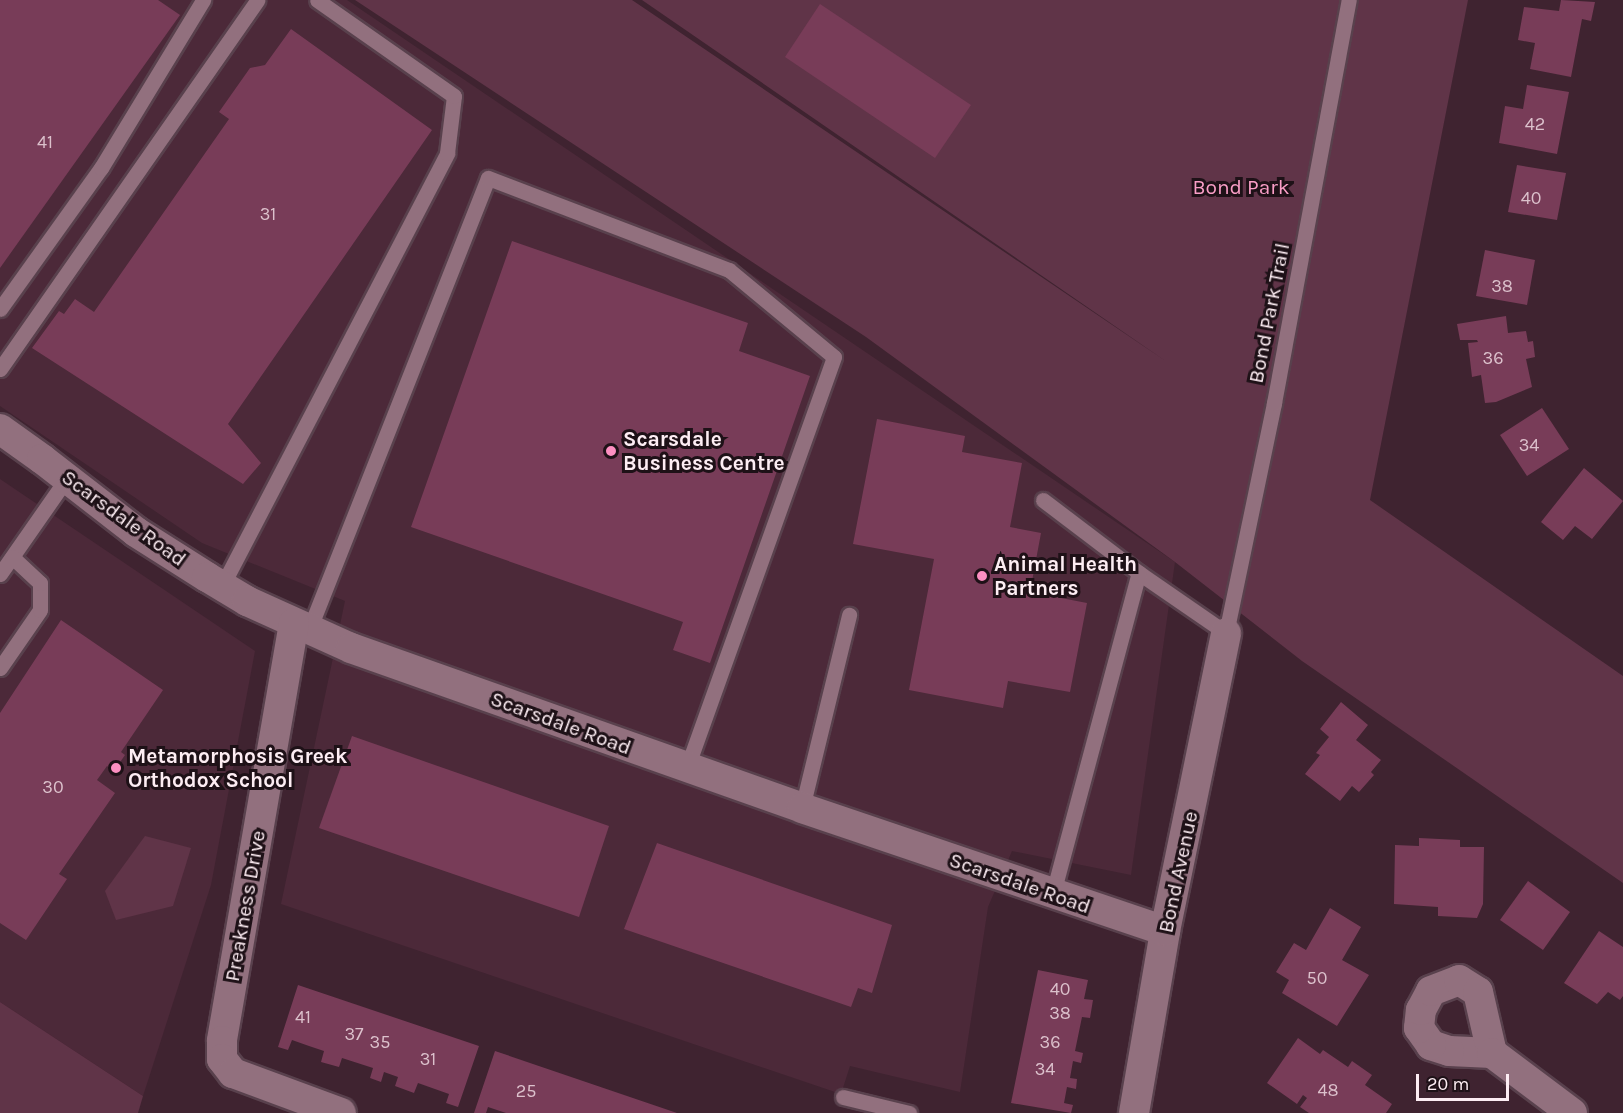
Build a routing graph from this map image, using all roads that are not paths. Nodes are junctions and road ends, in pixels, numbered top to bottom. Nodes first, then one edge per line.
1 (203, 0) edge
2 (257, 0) edge
3 (317, 0) edge
4 (1349, 0) edge
5 (1, 306) edge
6 (0, 369) edge
7 (0, 429) edge
8 (67, 478) junction
9 (1043, 500) dead end
10 (12, 557) junction
11 (1139, 573) junction
12 (0, 574) edge
13 (222, 586) junction
14 (849, 615) dead end
15 (301, 626) junction
16 (1226, 633) junction
17 (0, 668) edge
18 (687, 768) junction
19 (802, 808) junction
20 (1053, 893) junction
21 (1165, 932) junction
22 (1492, 1053) dead end
23 (843, 1097) dead end
24 (1568, 1112) edge
25 (341, 1113) edge
26 (909, 1113) edge
27 (1134, 1113) edge

1 - 5 lane
2 - 6 lane
3 - 13 lane
4 - 16 lane, Bond Park Trail
7 - 8 street, Scarsdale Road
8 - 10 lane
8 - 13 street, Scarsdale Road
9 - 11 lane
10 - 12 lane
10 - 17 lane
11 - 16 lane
11 - 20 lane
13 - 15 street, Scarsdale Road
14 - 19 lane
15 - 18 street, Scarsdale Road
15 - 18 lane
15 - 25 street, Preakness Drive
16 - 21 street, Bond Avenue
18 - 19 street, Scarsdale Road
19 - 20 street, Scarsdale Road
20 - 21 street, Scarsdale Road
21 - 27 street, Bond Avenue
22 - 24 street
23 - 26 lane

